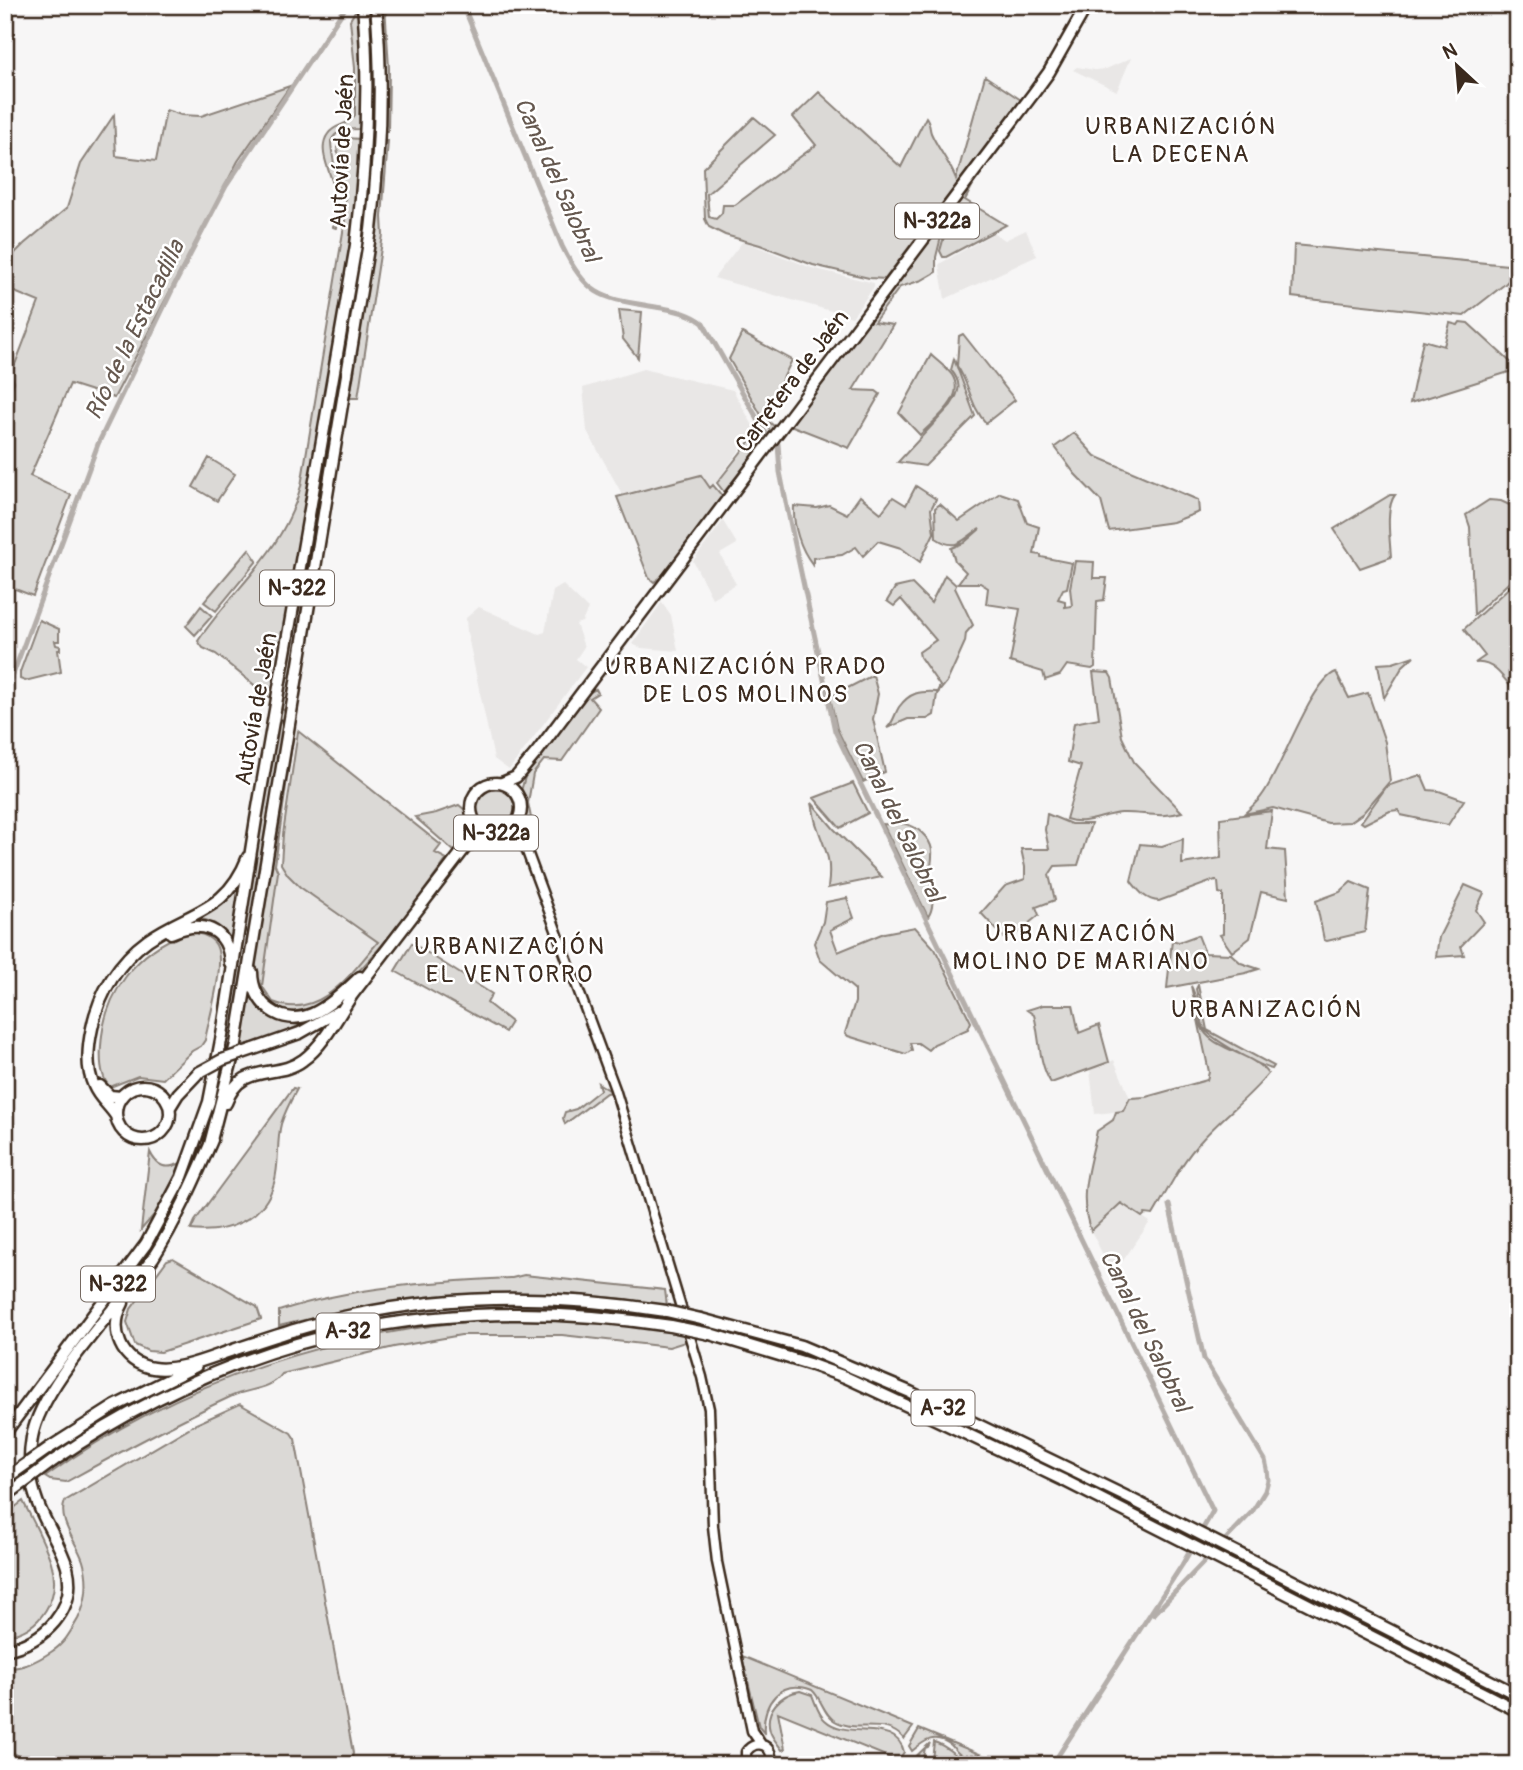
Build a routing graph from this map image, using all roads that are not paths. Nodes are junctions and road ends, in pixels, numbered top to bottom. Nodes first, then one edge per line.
1 (363, 5) edge
2 (376, 5) edge
3 (1087, 5) edge
4 (519, 775) junction
5 (502, 783) junction
6 (520, 799) junction
7 (471, 814) junction
8 (519, 818) junction
9 (256, 819) junction
10 (497, 833) junction
11 (465, 849) junction
12 (526, 851) junction
13 (390, 946) junction
14 (250, 950) junction
15 (352, 995) junction
16 (228, 1002) junction
17 (198, 1073) junction
18 (165, 1096) junction
19 (121, 1097) junction
20 (170, 1107) junction
21 (116, 1116) junction
22 (210, 1144) junction
23 (136, 1281) junction
24 (265, 1339) junction
25 (62, 1360) junction
26 (5, 1433) edge
27 (5, 1479) edge
28 (6, 1496) edge
29 (5, 1643) edge
30 (5, 1650) edge
31 (1518, 1695) edge
32 (1518, 1711) edge
33 (752, 1731) junction
34 (761, 1744) junction
35 (748, 1748) junction
36 (746, 1765) edge
37 (770, 1765) edge

1 - 9 highway, Autovía de Jaén / N-322
2 - 14 highway, Autovía de Jaén / N-322
3 - 4 highway, Carretera de Jaén / N-322a
4 - 5 highway, Carretera de Jaén / N-322a
4 - 6 highway, N-322a
5 - 6 highway, N-322a
5 - 7 highway, N-322a
6 - 8 highway, N-322a
7 - 10 highway, N-322a
7 - 11 highway, N-322a
8 - 10 highway, N-322a
8 - 12 street
9 - 16 highway, Autovía de Jaén / N-322
9 - 21 highway
10 - 11 highway, N-322a
10 - 12 street
11 - 13 highway, N-322a
12 - 33 street
13 - 14 highway
13 - 15 highway, N-322a
14 - 22 highway, Autovía de Jaén / N-322
15 - 17 highway, bridge
15 - 22 highway
16 - 19 highway
16 - 25 highway, Autovía de Jaén / N-322
17 - 18 highway
17 - 20 highway
18 - 19 highway
18 - 20 highway
19 - 21 highway
20 - 21 highway
22 - 23 highway, N-322
23 - 24 highway
23 - 30 highway
24 - 27 highway, bridge
24 - 31 highway, A-32, bridge
25 - 26 highway, N-322
25 - 29 highway
28 - 32 highway, A-32, bridge
33 - 34 street
33 - 35 street
34 - 35 street
34 - 37 street
35 - 36 street

